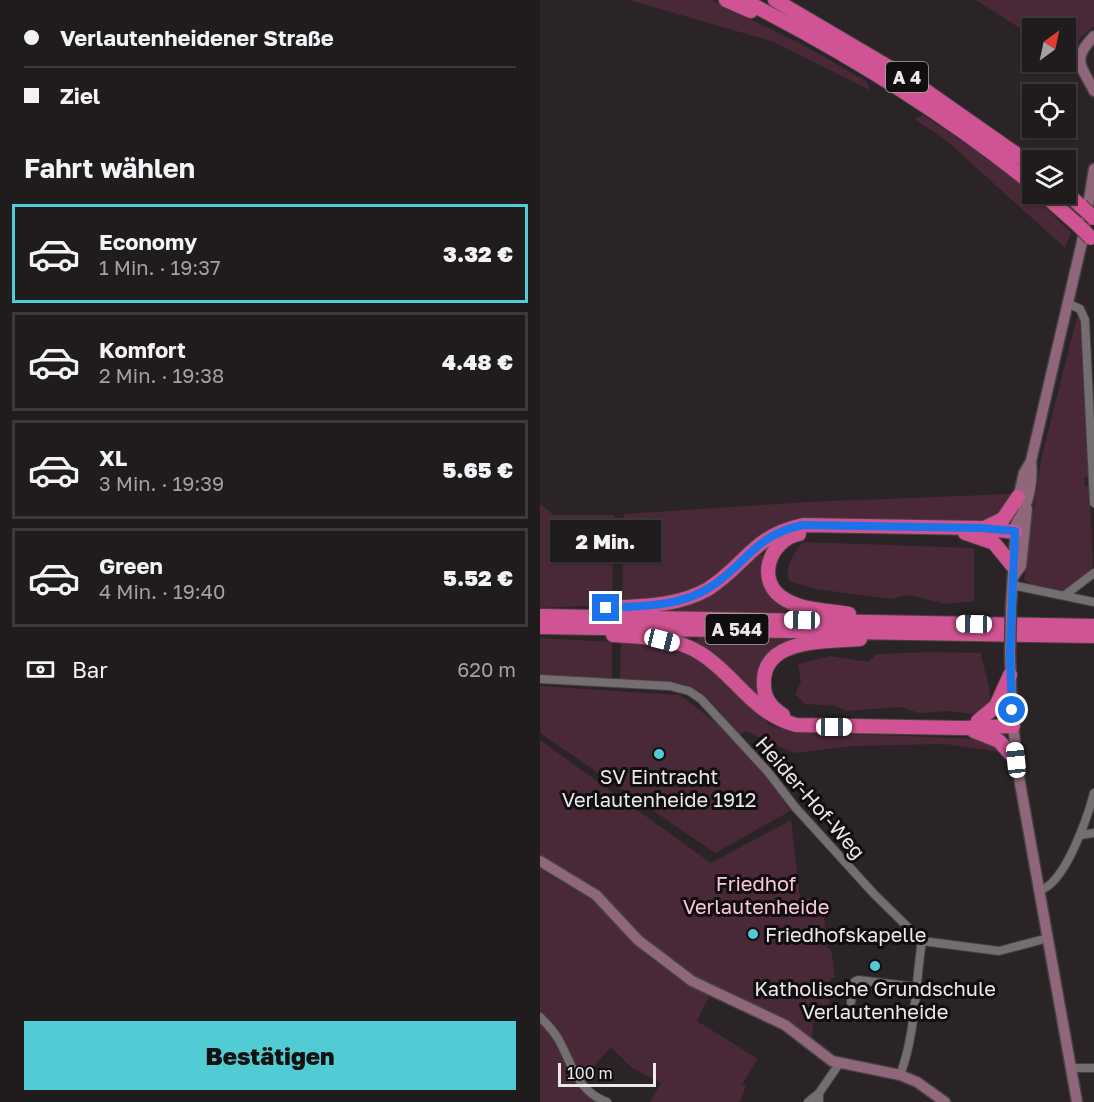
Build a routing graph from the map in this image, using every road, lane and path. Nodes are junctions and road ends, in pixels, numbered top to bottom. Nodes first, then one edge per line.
1 (726, 0) edge
2 (743, 0) edge
3 (775, 0) edge
4 (804, 33) junction
5 (1094, 36) edge
6 (1094, 48) edge
7 (1093, 74) edge
8 (1094, 91) edge
9 (1022, 158) edge
10 (1093, 173) edge
11 (1022, 176) edge
12 (1076, 202) edge
13 (1054, 204) edge
14 (1094, 218) edge
15 (1092, 239) edge
16 (1068, 303) junction
17 (1022, 500) junction
18 (1094, 504) edge
19 (981, 528) junction
20 (1015, 531) junction
21 (965, 533) junction
22 (1094, 573) edge
23 (1012, 576) junction
24 (1065, 595) junction
25 (1094, 602) edge
26 (541, 620) edge
27 (878, 622) junction
28 (567, 626) junction
29 (1094, 626) edge
30 (906, 632) junction
31 (1094, 636) edge
32 (1010, 675) junction
33 (540, 679) edge
34 (978, 721) junction
35 (1012, 722) junction
36 (963, 728) junction
37 (1016, 760) junction
38 (1094, 793) edge
39 (1094, 833) edge
40 (1081, 835) junction
41 (540, 861) edge
42 (1040, 890) junction
43 (1048, 938) junction
44 (922, 941) junction
45 (916, 987) junction
46 (851, 1002) dead end
47 (540, 1017) edge
48 (839, 1064) junction
49 (1071, 1068) junction
50 (1094, 1068) edge
51 (900, 1075) junction
52 (819, 1093) junction
53 (607, 1102) edge
54 (808, 1102) edge
55 (819, 1102) edge
56 (945, 1102) edge
57 (1077, 1102) edge

1 - 4 highway
2 - 4 highway, A 4
3 - 9 highway, A 4
4 - 11 highway, A 4
5 - 8 main road
6 - 7 main road
10 - 16 main road
12 - 14 highway, bridge
13 - 15 highway, bridge
16 - 17 main road
16 - 18 street
17 - 19 highway
17 - 20 main road
17 - 23 main road
19 - 20 highway
19 - 26 highway
20 - 21 highway
20 - 23 main road
21 - 23 highway
21 - 27 highway
22 - 24 street
23 - 24 street
23 - 32 main road, bridge
24 - 25 street
26 - 27 highway, A 544
26 - 28 highway, A 544
27 - 29 highway, A 544
28 - 30 highway, A 544
28 - 36 highway
30 - 31 highway, A 544
30 - 34 highway
32 - 34 highway
32 - 35 main road
33 - 44 street, Heider-Hof-Weg
34 - 35 highway
35 - 36 highway
35 - 37 main road
36 - 37 highway
37 - 42 main road
38 - 40 street
39 - 40 street
40 - 42 street
41 - 48 main road
42 - 43 main road
43 - 44 street
43 - 49 main road
44 - 45 street
45 - 46 street
45 - 51 street
47 - 53 street
48 - 51 main road
48 - 52 street
49 - 50 street
49 - 57 main road
51 - 56 main road
52 - 54 street
52 - 55 street

